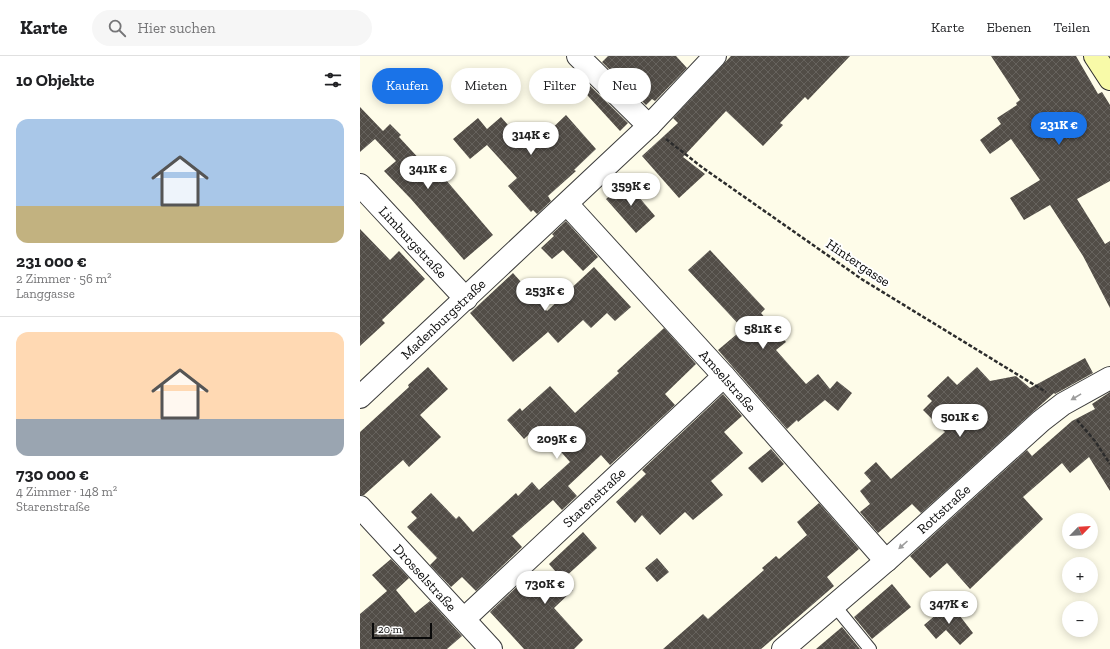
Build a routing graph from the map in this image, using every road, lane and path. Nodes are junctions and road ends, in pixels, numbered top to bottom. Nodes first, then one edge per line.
1 (578, 56) edge
2 (715, 56) edge
3 (1095, 56) edge
4 (1110, 79) edge
5 (649, 126) junction
6 (360, 185) edge
7 (567, 204) junction
8 (466, 299) junction
9 (724, 376) junction
10 (1110, 378) edge
11 (360, 397) edge
12 (1063, 404) junction
13 (1110, 464) edge
14 (360, 507) edge
15 (886, 561) junction
16 (834, 605) junction
17 (464, 619) junction
18 (480, 645) edge
19 (783, 649) edge
20 (870, 649) edge

1 - 5 street
2 - 5 street, Madenburgstraße
3 - 4 main road
5 - 7 street, Madenburgstraße
5 - 12 path, Hintergasse
6 - 8 street, Limburgstraße
7 - 8 street, Madenburgstraße
7 - 9 street, Amselstraße
8 - 11 street, Madenburgstraße
9 - 15 street, Amselstraße
9 - 17 street, Starenstraße
10 -> 12 street, Rottstraße
12 - 13 path, Hintergasse
12 -> 15 street, Rottstraße
14 - 17 street, Drosselstraße
15 - 16 street, Rottstraße
16 - 19 street, Rottstraße
16 - 20 lane
17 - 18 street, Drosselstraße

